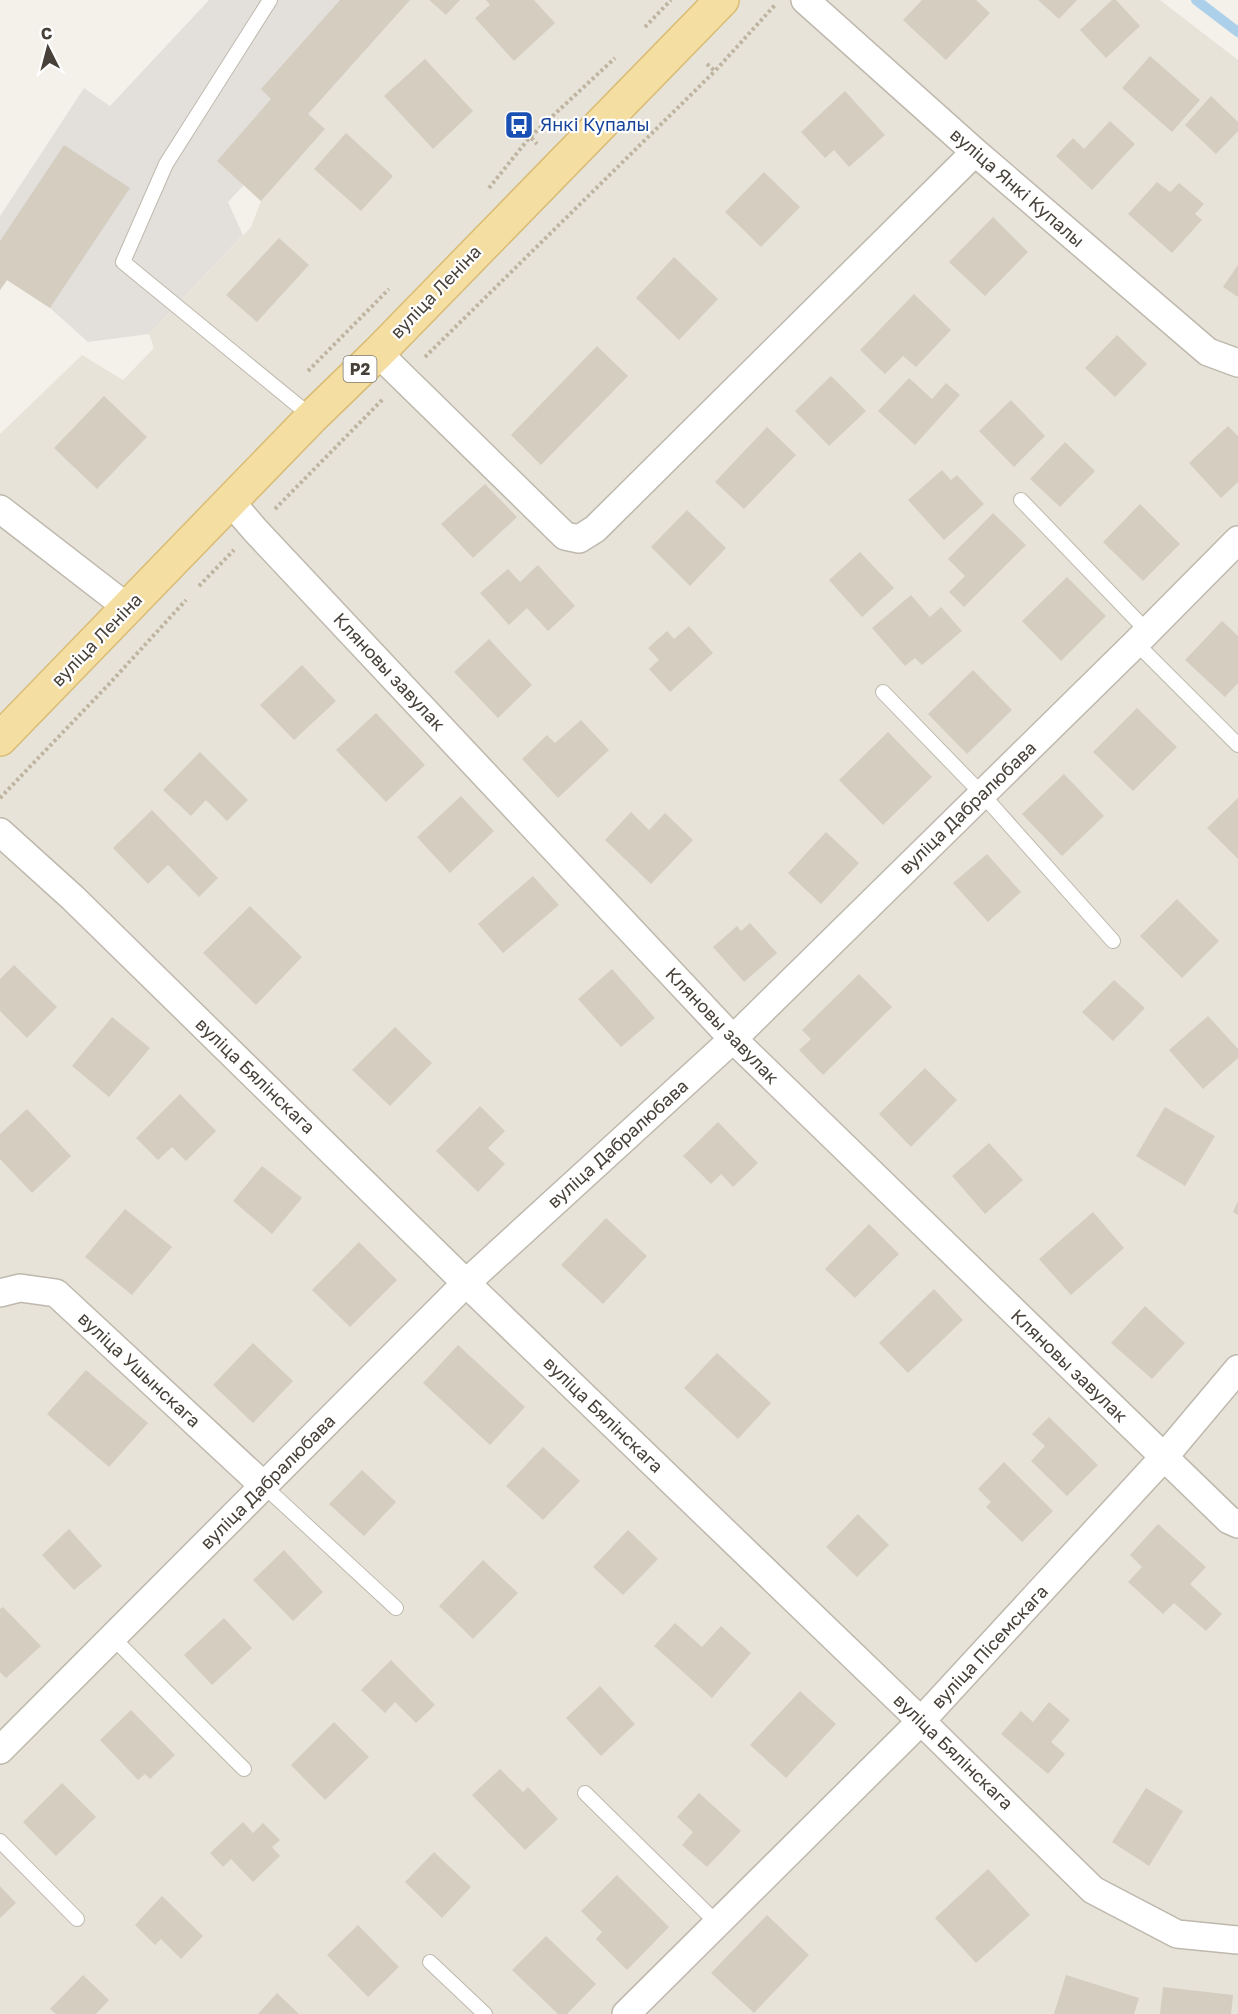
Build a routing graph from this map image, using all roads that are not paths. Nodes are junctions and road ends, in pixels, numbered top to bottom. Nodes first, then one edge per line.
1 (270, 0) edge
2 (722, 0) edge
3 (805, 0) edge
4 (975, 152) junction
5 (378, 352) junction
6 (1238, 363) edge
7 (312, 417) junction
8 (1021, 500) dead end
9 (231, 502) junction
10 (0, 509) edge
11 (1238, 540) edge
12 (128, 608) junction
13 (1142, 637) junction
14 (883, 692) dead end
15 (0, 739) edge
16 (1238, 745) edge
17 (982, 794) junction
18 (0, 832) edge
19 (1113, 941) dead end
20 (733, 1039) junction
21 (466, 1283) junction
22 (0, 1293) edge
23 (1238, 1369) edge
24 (1164, 1457) junction
25 (264, 1486) junction
26 (1238, 1524) edge
27 (396, 1608) dead end
28 (113, 1638) junction
29 (921, 1721) junction
30 (0, 1750) edge
31 (244, 1769) dead end
32 (585, 1793) dead end
33 (0, 1841) edge
34 (77, 1919) dead end
35 (718, 1924) junction
36 (1238, 1940) edge
37 (430, 1962) dead end
38 (485, 2014) edge
39 (626, 2014) edge

1 - 7 lane
2 - 5 main road, вуліца Леніна / Р2
3 - 4 street, вуліца Янкі Купалы
4 - 5 street
4 - 6 street, вуліца Янкі Купалы
5 - 7 main road, вуліца Леніна / Р2
7 - 9 main road, вуліца Леніна / Р2
8 - 13 lane
9 - 12 main road, вуліца Леніна / Р2
9 - 20 street, Кляновы завулак
10 - 12 street
11 - 13 street, вуліца Дабралюбава
12 - 15 main road, вуліца Леніна / Р2
13 - 16 lane
13 - 17 street, вуліца Дабралюбава
14 - 17 lane
17 - 19 lane
17 - 20 street, вуліца Дабралюбава
18 - 21 street, вуліца Бялінскага
20 - 21 street, вуліца Дабралюбава
20 - 24 street, Кляновы завулак
21 - 25 street, вуліца Дабралюбава
21 - 29 street, вуліца Бялінскага
22 - 25 street, вуліца Ушынскага
23 - 24 street, вуліца Пісемскага
24 - 26 street, Кляновы завулак
24 - 29 street, вуліца Пісемскага
25 - 27 lane
25 - 28 street, вуліца Дабралюбава
28 - 30 street, вуліца Дабралюбава
28 - 31 lane
29 - 35 street, вуліца Пісемскага
29 - 36 street, вуліца Бялінскага
32 - 35 lane
33 - 34 lane
35 - 39 street, вуліца Пісемскага
37 - 38 lane

